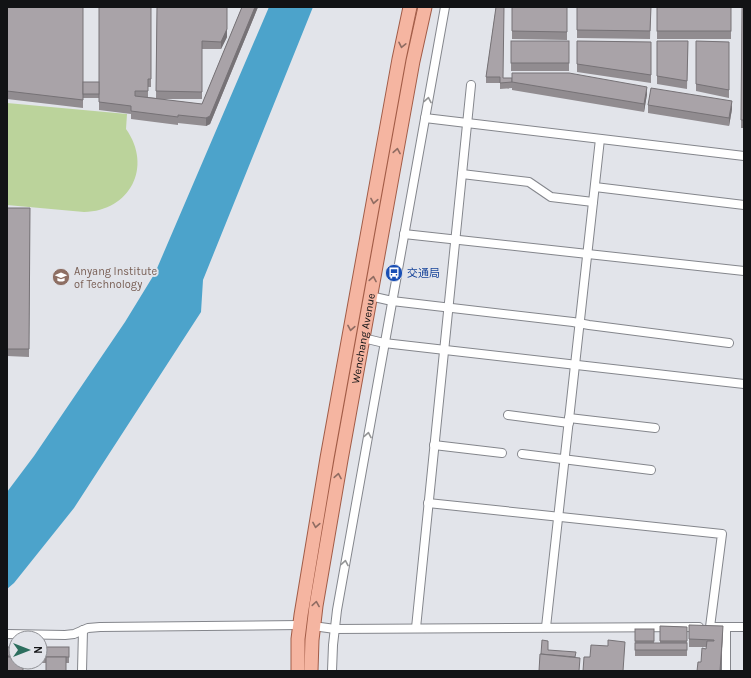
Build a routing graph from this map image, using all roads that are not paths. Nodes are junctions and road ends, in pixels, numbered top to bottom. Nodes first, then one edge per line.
1 (425, 7) edge
2 (445, 7) edge
3 (410, 8) edge
4 (471, 85) dead end
5 (425, 118) junction
6 (467, 123) junction
7 (600, 139) junction
8 (744, 156) edge
9 (462, 174) junction
10 (595, 187) junction
11 (593, 202) junction
12 (744, 205) edge
13 (404, 234) junction
14 (455, 240) junction
15 (588, 254) junction
16 (744, 271) edge
17 (370, 296) junction
18 (392, 301) junction
19 (448, 307) junction
20 (580, 323) junction
21 (363, 338) junction
22 (384, 343) junction
23 (729, 343) dead end
24 (444, 350) junction
25 (575, 365) junction
26 (744, 384) edge
27 (508, 415) dead end
28 (569, 420) junction
29 (655, 428) dead end
30 (434, 445) junction
31 (502, 453) dead end
32 (522, 454) dead end
33 (565, 460) junction
34 (651, 470) dead end
35 (428, 503) junction
36 (558, 517) junction
37 (300, 625) junction
38 (313, 626) junction
39 (546, 627) junction
40 (710, 627) junction
41 (726, 627) junction
42 (744, 627) edge
43 (416, 628) junction
44 (335, 629) junction
45 (83, 630) junction
46 (7, 634) edge
47 (82, 671) edge
48 (298, 671) edge
49 (311, 671) edge
50 (332, 671) edge
51 (726, 671) edge

17 -> 1 main road, Wenchang Avenue
5 -> 2 street
3 -> 37 main road, Wenchang Avenue
4 - 6 street
5 - 6 street
5 - 13 street
6 - 7 street
6 - 9 street
7 - 8 street
7 - 10 street
9 - 11 street
9 - 14 street
10 - 11 street
10 - 12 street
11 - 15 street
13 - 14 street
13 - 18 street
14 - 15 street
14 - 19 street
15 - 16 street
15 - 20 street
17 - 18 street
17 - 21 main road, Wenchang Avenue
18 - 19 street
18 - 22 street
19 - 20 street
19 - 24 street
20 - 23 street
20 - 25 street
21 - 22 street
38 -> 21 main road, Wenchang Avenue
22 - 24 street
44 -> 22 street
24 - 25 street
24 - 30 street
25 - 26 street
25 - 28 street
27 - 28 street
28 - 29 street
28 - 33 street
30 - 31 street
30 - 35 street
32 - 33 street
33 - 34 street
33 - 36 street
35 - 36 street
35 - 43 street
36 - 39 street
36 - 40 street
37 - 45 street
37 - 48 main road, Wenchang Avenue
38 - 44 street
38 - 49 main road, Wenchang Avenue
39 - 40 street
39 - 43 street
40 - 41 street
41 - 42 street
41 - 51 street
43 - 44 street
44 - 50 street
45 - 46 street
45 - 47 street

